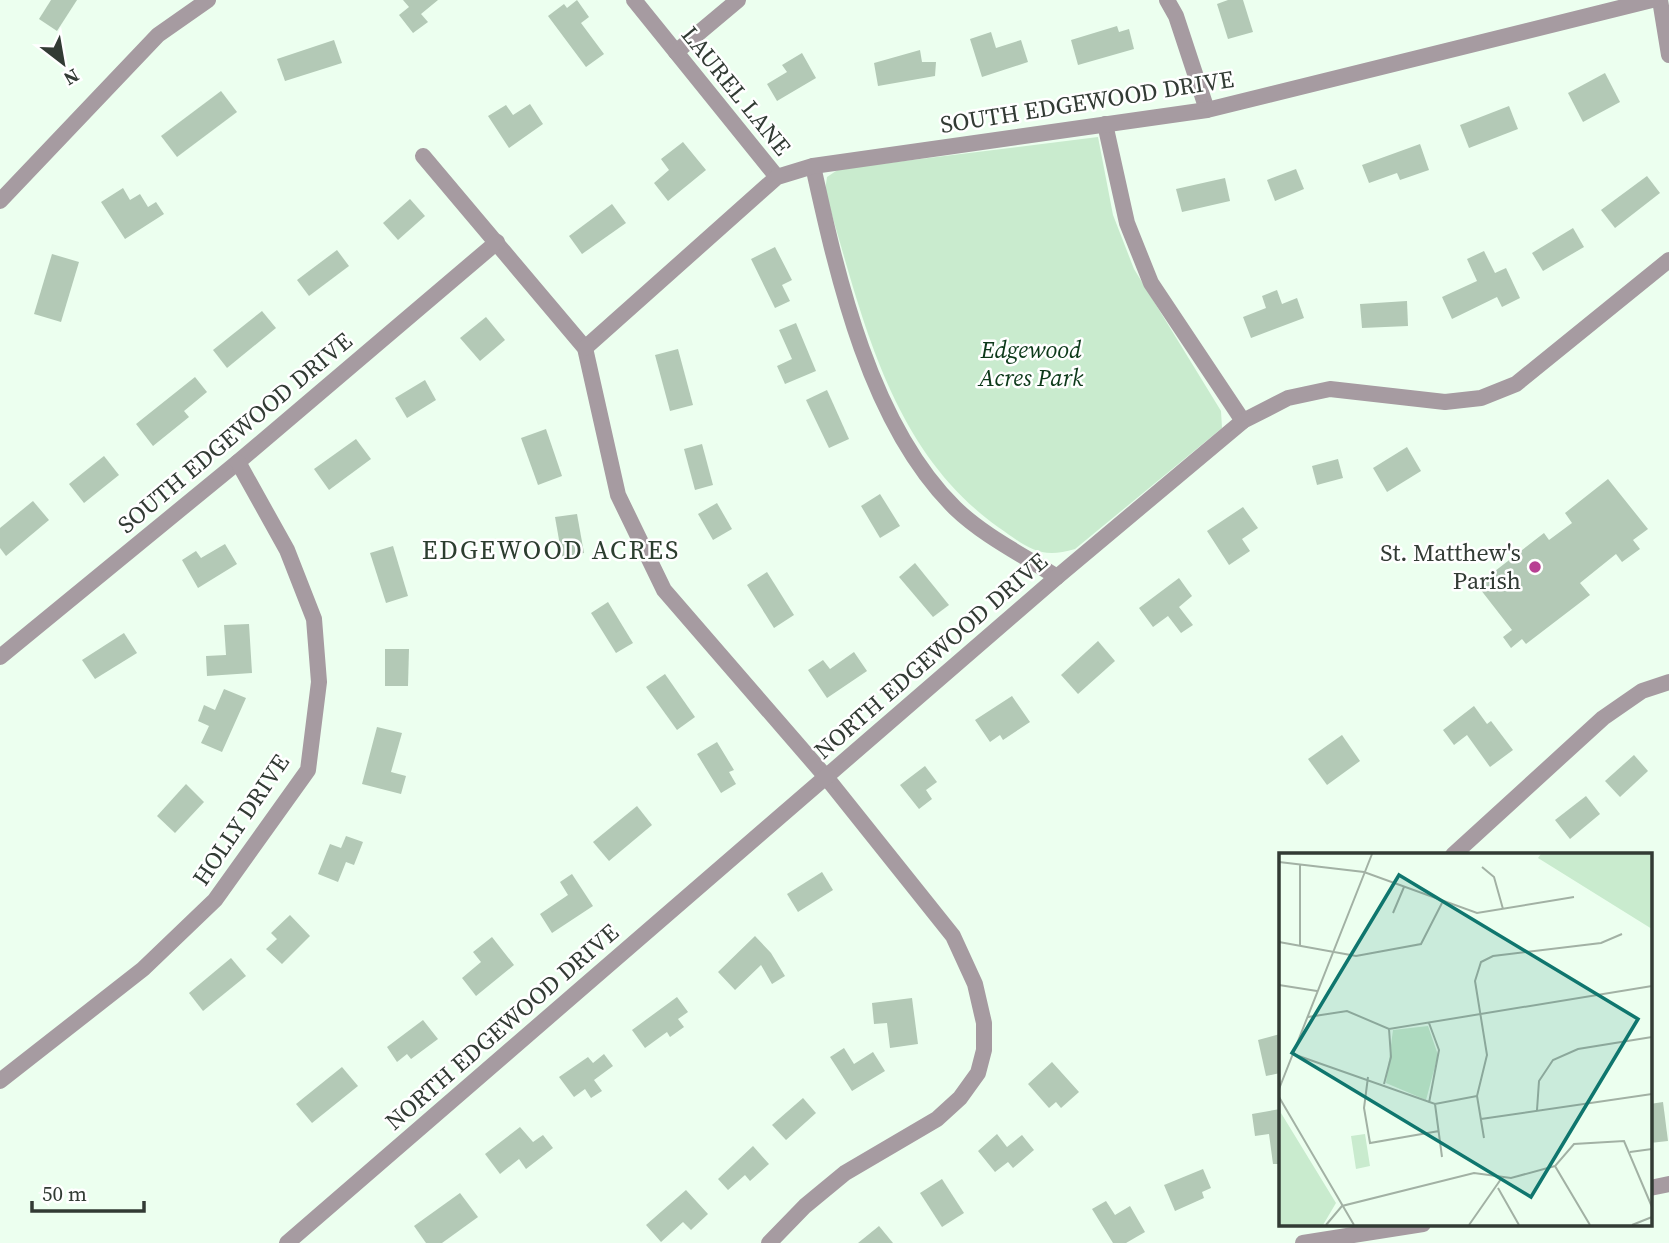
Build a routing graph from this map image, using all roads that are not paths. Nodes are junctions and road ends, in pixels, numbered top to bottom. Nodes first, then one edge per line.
1 (208, 0) edge
2 (634, 0) edge
3 (738, 0) edge
4 (1167, 0) edge
5 (1651, 0) edge
6 (1660, 0) edge
7 (676, 52) junction
8 (1669, 55) edge
9 (1207, 110) junction
10 (1105, 124) junction
11 (423, 156) dead end
12 (813, 166) junction
13 (777, 177) junction
14 (0, 201) edge
15 (496, 242) junction
16 (1669, 260) edge
17 (585, 348) junction
18 (1243, 421) junction
19 (238, 461) junction
20 (1057, 577) junction
21 (0, 657) edge
22 (1669, 682) edge
23 (826, 777) junction
24 (1455, 853) edge
25 (0, 1081) edge
26 (1399, 1226) edge
27 (1362, 1229) edge
28 (286, 1243) edge
29 (769, 1243) edge
30 (1303, 1243) edge

1 - 14 street
2 - 7 street, LAUREL LANE
3 - 7 street
4 - 9 street
5 - 9 street, SOUTH EDGEWOOD DRIVE
6 - 8 street
7 - 13 street, LAUREL LANE
9 - 10 street, SOUTH EDGEWOOD DRIVE
10 - 12 street, SOUTH EDGEWOOD DRIVE
10 - 18 street
11 - 15 street
12 - 13 street, SOUTH EDGEWOOD DRIVE
12 - 20 street
13 - 17 street, SOUTH EDGEWOOD DRIVE
15 - 17 street
15 - 19 street, SOUTH EDGEWOOD DRIVE
16 - 18 street, NORTH EDGEWOOD DRIVE
17 - 23 street
18 - 20 street, NORTH EDGEWOOD DRIVE
19 - 21 street, SOUTH EDGEWOOD DRIVE
19 - 25 street, HOLLY DRIVE
20 - 23 street, NORTH EDGEWOOD DRIVE
22 - 24 street
23 - 28 street, NORTH EDGEWOOD DRIVE
23 - 29 street
26 - 27 street
27 - 30 street

